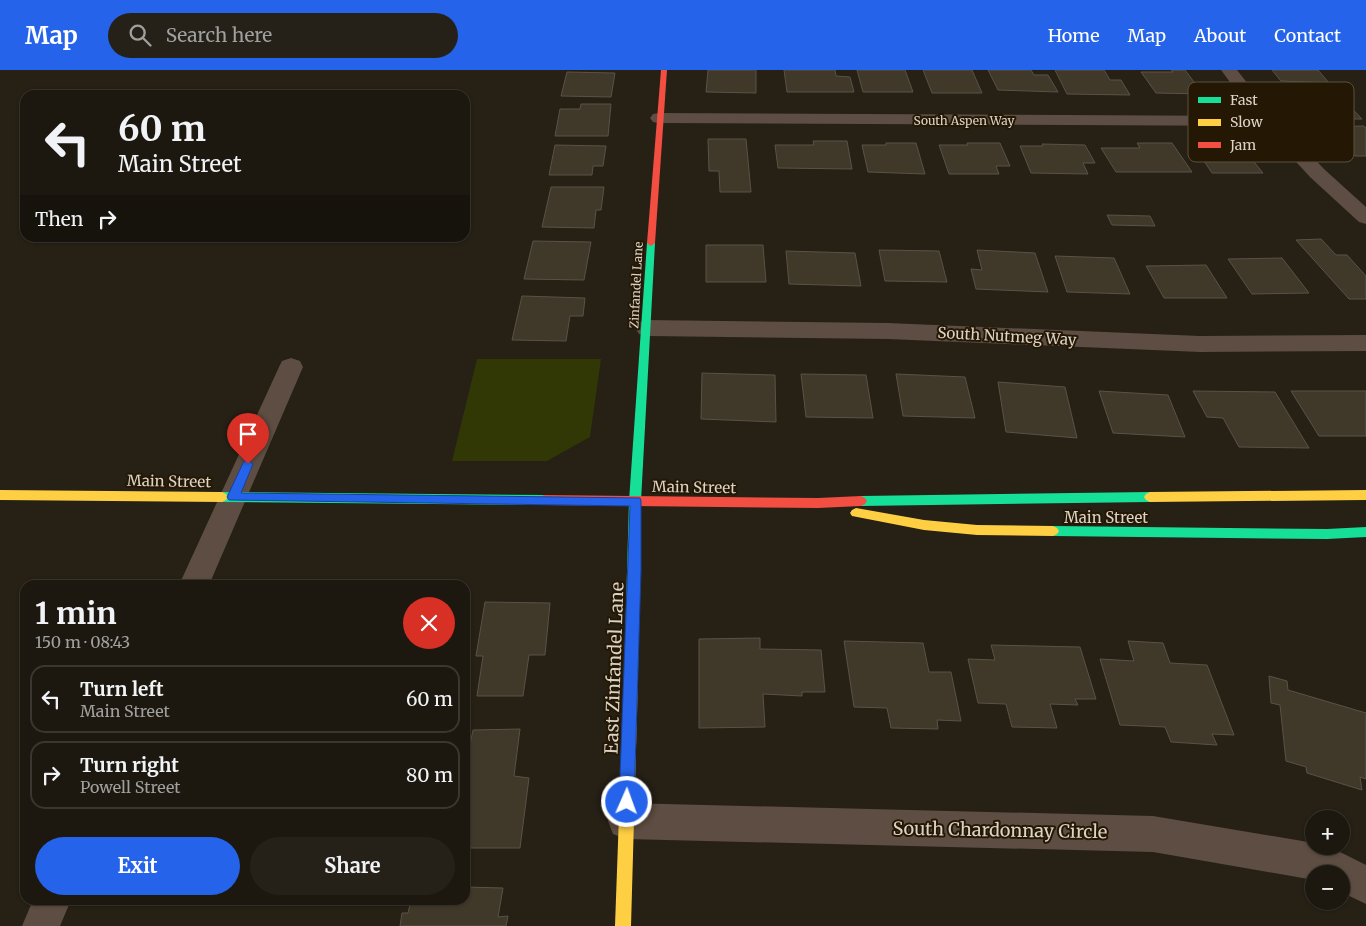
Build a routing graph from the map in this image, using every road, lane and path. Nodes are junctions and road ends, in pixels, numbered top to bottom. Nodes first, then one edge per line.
1 (664, 70) edge
2 (1229, 70) edge
3 (1238, 82) edge
4 (659, 118) junction
5 (1188, 121) edge
6 (1307, 162) edge
7 (1366, 218) edge
8 (647, 328) junction
9 (1366, 344) edge
10 (291, 367) dead end
11 (0, 495) edge
12 (1366, 495) edge
13 (233, 497) junction
14 (636, 501) junction
15 (818, 503) junction
16 (1366, 532) edge
17 (196, 580) edge
18 (626, 821) junction
19 (1366, 885) edge
20 (50, 905) edge
21 (41, 926) edge
22 (623, 926) edge

1 - 4 street, Zinfandel Lane
2 - 3 street
4 - 5 street, South Aspen Way
4 - 8 street, Zinfandel Lane
6 - 7 street
8 - 9 street, South Nutmeg Way
8 - 14 street, Zinfandel Lane
10 - 13 street
11 - 13 street, Main Street
12 - 15 street, Main Street
13 - 14 street, Main Street
13 - 17 street
14 - 15 street, Main Street
14 - 18 street, East Zinfandel Lane
15 - 16 street, Main Street
18 - 19 street, South Chardonnay Circle
18 - 22 street, East Zinfandel Lane
20 - 21 street

